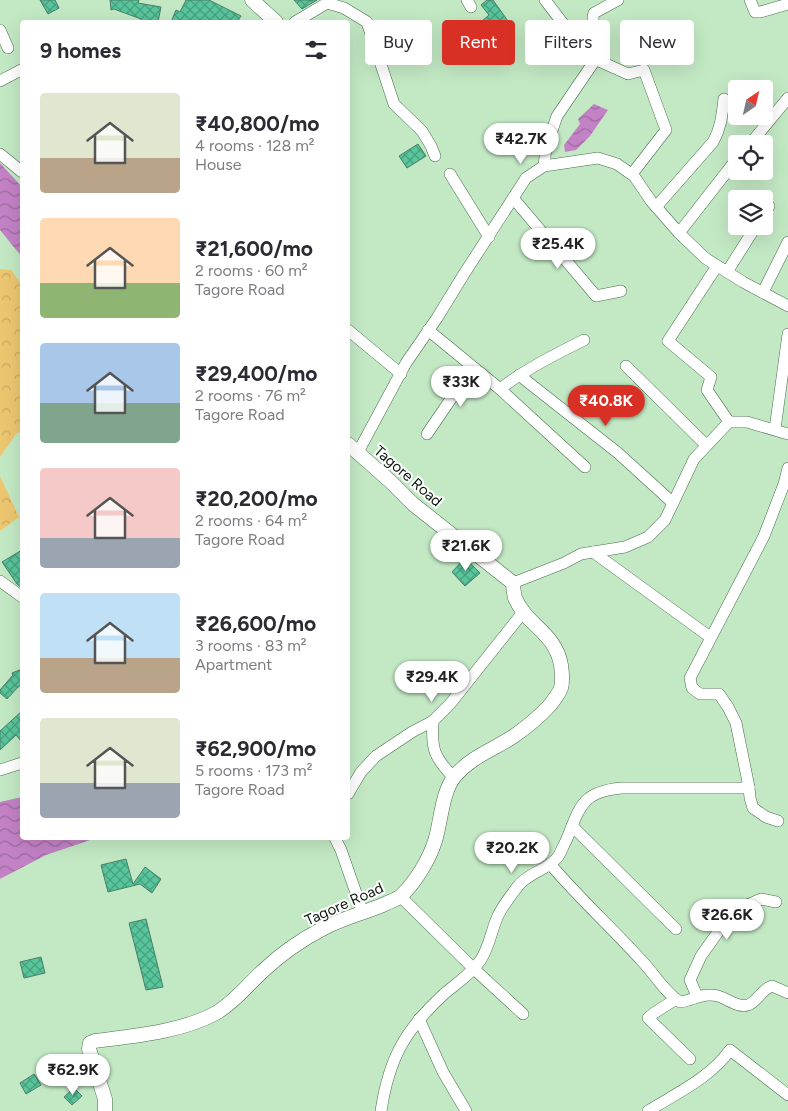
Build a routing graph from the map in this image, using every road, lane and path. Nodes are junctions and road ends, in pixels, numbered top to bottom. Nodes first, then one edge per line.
1 (252, 0) edge
2 (545, 0) edge
3 (618, 0) edge
4 (750, 0) edge
5 (328, 1) edge
6 (788, 4) edge
7 (274, 20) edge
8 (298, 20) edge
9 (560, 20) edge
10 (592, 20) edge
11 (0, 30) edge
12 (8, 48) dead end
13 (592, 65) edge
14 (607, 65) edge
15 (20, 71) edge
16 (0, 81) edge
17 (788, 98) edge
18 (724, 99) dead end
19 (757, 135) edge
20 (0, 154) edge
21 (436, 156) dead end
22 (544, 166) junction
23 (20, 170) edge
24 (728, 170) edge
25 (450, 174) dead end
26 (632, 174) junction
27 (513, 198) junction
28 (656, 207) junction
29 (679, 233) junction
30 (749, 235) edge
31 (489, 237) junction
32 (788, 242) edge
33 (722, 269) junction
34 (621, 291) dead end
35 (763, 292) junction
36 (788, 306) edge
37 (428, 330) junction
38 (350, 332) edge
39 (788, 336) edge
40 (584, 340) dead end
41 (626, 366) dead end
42 (472, 368) junction
43 (400, 374) junction
44 (519, 375) junction
45 (500, 389) junction
46 (729, 422) junction
47 (776, 429) junction
48 (428, 434) dead end
49 (788, 434) edge
50 (706, 445) junction
51 (352, 449) edge
52 (585, 467) dead end
53 (788, 468) edge
54 (673, 503) junction
55 (593, 552) junction
56 (0, 581) edge
57 (513, 583) junction
58 (20, 595) edge
59 (524, 611) junction
60 (710, 637) junction
61 (432, 721) junction
62 (20, 764) edge
63 (0, 770) edge
64 (454, 778) junction
65 (749, 787) junction
66 (350, 791) edge
67 (778, 822) dead end
68 (572, 826) junction
69 (336, 840) edge
70 (551, 865) junction
71 (401, 897) junction
72 (776, 902) dead end
73 (363, 913) junction
74 (676, 928) dead end
75 (474, 969) junction
76 (788, 993) edge
77 (697, 996) junction
78 (676, 999) junction
79 (523, 1014) dead end
80 (419, 1019) junction
81 (690, 1059) dead end
82 (788, 1095) edge
83 (105, 1111) edge
84 (380, 1111) edge
85 (466, 1111) edge
86 (648, 1111) edge

1 - 7 street
2 - 9 street
3 - 10 street
4 - 6 street
5 - 8 street
5 - 21 street
11 - 12 street
13 - 22 street
14 - 26 street
15 - 16 street
17 - 19 street
18 - 28 street
20 - 23 street
22 - 26 street
22 - 27 street
24 - 29 street
25 - 31 street
26 - 28 street
27 - 31 street
27 - 34 street
28 - 29 street
29 - 33 street
30 - 33 street
31 - 37 street
32 - 35 street
33 - 35 street
33 - 46 street
35 - 36 street
37 - 42 street
37 - 43 street
38 - 43 street
39 - 47 street
40 - 44 street
41 - 50 street
42 - 45 street
42 - 48 street
43 - 51 street
44 - 45 street
44 - 54 street
45 - 52 street
46 - 47 street
46 - 50 street
47 - 49 street
50 - 54 street
51 - 57 street, Tagore Road
53 - 60 street
54 - 55 street
55 - 57 street
55 - 60 street
56 - 58 street
57 - 59 street, Tagore Road
59 - 61 street
59 - 64 street, Tagore Road
60 - 65 street
61 - 64 street
61 - 66 street
62 - 63 street
64 - 71 street, Tagore Road
65 - 67 street
65 - 68 street
68 - 70 street
68 - 74 street
69 - 73 street
70 - 75 street
70 - 78 street
71 - 73 street, Tagore Road
71 - 75 street
72 - 77 street
73 - 83 street, Tagore Road
75 - 79 street
75 - 80 street
76 - 77 street
77 - 78 street
78 - 81 street
80 - 84 street
80 - 85 street
82 - 86 street

